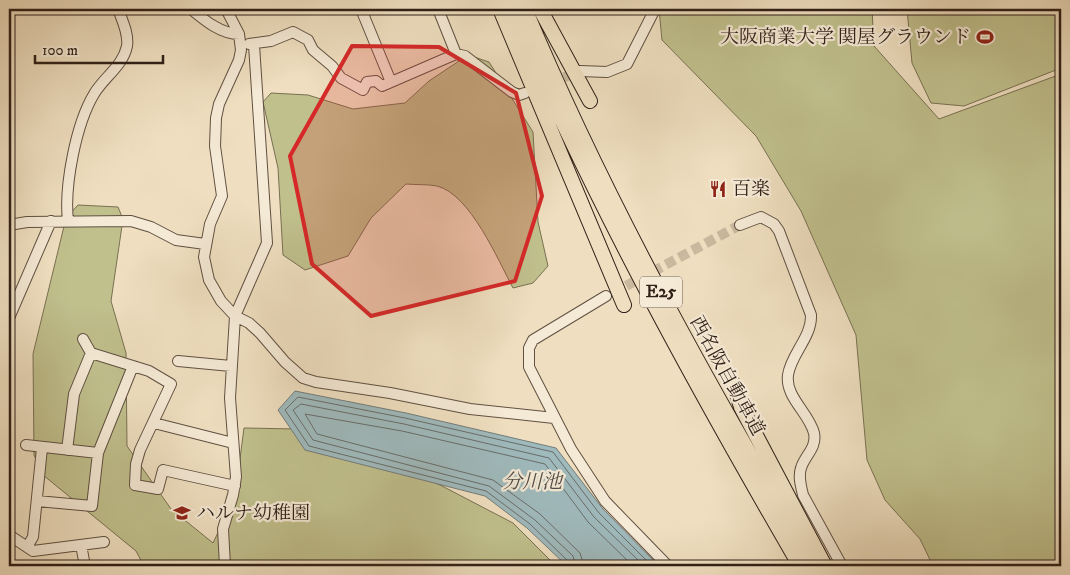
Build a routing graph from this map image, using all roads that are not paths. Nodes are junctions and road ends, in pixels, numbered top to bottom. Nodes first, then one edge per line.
1 (118, 9) edge
2 (191, 9) edge
3 (226, 9) edge
4 (361, 9) edge
5 (438, 9) edge
6 (500, 9) edge
7 (512, 9) edge
8 (525, 9) edge
9 (540, 9) edge
10 (654, 9) edge
11 (240, 38) junction
12 (254, 45) junction
13 (456, 54) junction
14 (580, 70) tunnel mouth
15 (391, 82) junction
16 (525, 93) dead end
17 (590, 101) dead end
18 (51, 221) junction
19 (68, 221) junction
20 (9, 225) edge
21 (740, 225) tunnel mouth
22 (205, 244) junction
23 (606, 296) tunnel mouth
24 (624, 305) dead end
25 (235, 316) junction
26 (9, 318) edge
27 (83, 339) dead end
28 (91, 353) junction
29 (178, 361) dead end
30 (132, 366) junction
31 (231, 366) junction
32 (734, 384) dead end
33 (554, 418) junction
34 (154, 423) junction
35 (233, 443) junction
36 (26, 445) dead end
37 (42, 448) junction
38 (66, 450) junction
39 (98, 454) junction
40 (235, 486) junction
41 (37, 501) junction
42 (9, 535) edge
43 (104, 542) dead end
44 (81, 545) junction
45 (27, 547) junction
46 (85, 566) edge
47 (225, 566) edge
48 (668, 566) edge
49 (800, 566) edge
50 (815, 566) edge
51 (825, 566) edge
52 (842, 566) edge

1 - 19 street
2 - 11 street
3 - 11 street
4 - 15 street
5 - 13 street
6 - 24 highway
7 - 49 highway, 西名阪自動車道 / E25
8 - 50 highway, 西名阪自動車道 / E25
9 - 17 highway
10 - 14 street
11 - 12 street
11 - 22 street
12 - 15 street
12 - 25 street
13 - 15 street
13 - 16 street
18 - 19 street
18 - 20 street
18 - 26 street
19 - 22 street
21 - 52 street
22 - 25 street
23 - 33 street
25 - 31 street
25 - 33 street
27 - 28 street
28 - 30 street
28 - 38 street
29 - 31 street
30 - 34 street
30 - 39 street
31 - 35 street
32 - 51 highway
33 - 48 street
34 - 35 street
34 - 40 street
35 - 40 street
36 - 37 street
37 - 38 street
37 - 41 street
38 - 39 street
39 - 41 street
40 - 47 street
41 - 45 street
42 - 45 street
43 - 44 street
44 - 45 street
44 - 46 street

